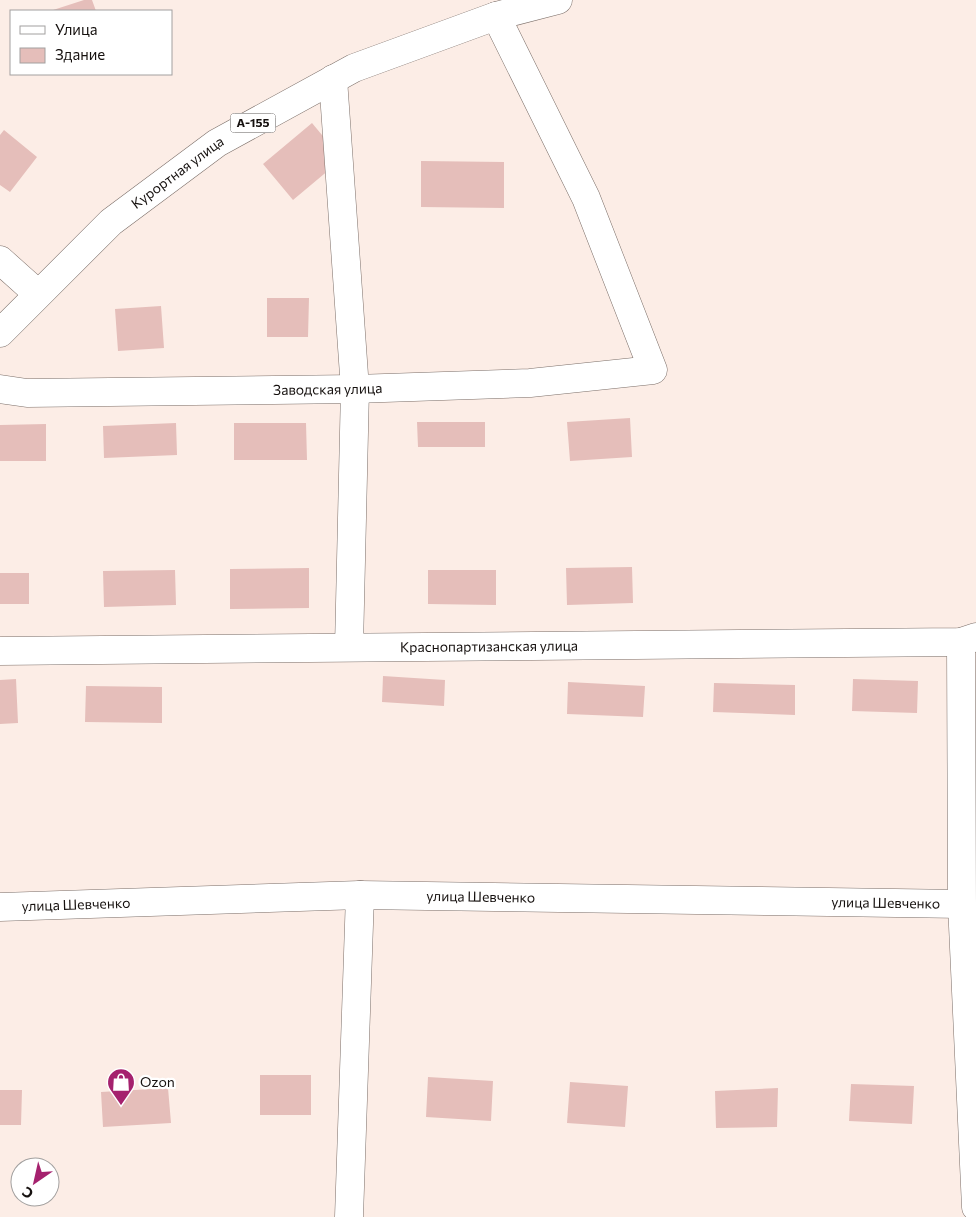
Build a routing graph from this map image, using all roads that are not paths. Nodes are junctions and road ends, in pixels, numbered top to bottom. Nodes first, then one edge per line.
1 (558, 0) edge
2 (496, 16) junction
3 (333, 79) junction
4 (0, 260) edge
5 (38, 294) junction
6 (0, 333) edge
7 (0, 389) edge
8 (355, 389) junction
9 (968, 640) edge
10 (349, 647) junction
11 (0, 651) edge
12 (360, 895) junction
13 (962, 904) junction
14 (0, 907) edge
15 (976, 1207) edge
16 (349, 1217) edge
17 (964, 1217) edge

1 - 2 street, Курортная улица / А-155
2 - 3 street, Курортная улица / А-155
2 - 8 street, Заводская улица
3 - 5 street, Курортная улица / А-155
3 - 8 street
4 - 5 street
5 - 6 street, Курортная улица / А-155
7 - 8 street, Заводская улица
8 - 10 street
9 - 10 street, Краснопартизанская улица
9 - 13 street
10 - 11 street, Краснопартизанская улица
12 - 13 street, улица Шевченко
12 - 14 street, улица Шевченко
12 - 16 street
13 - 15 street
15 - 17 street

